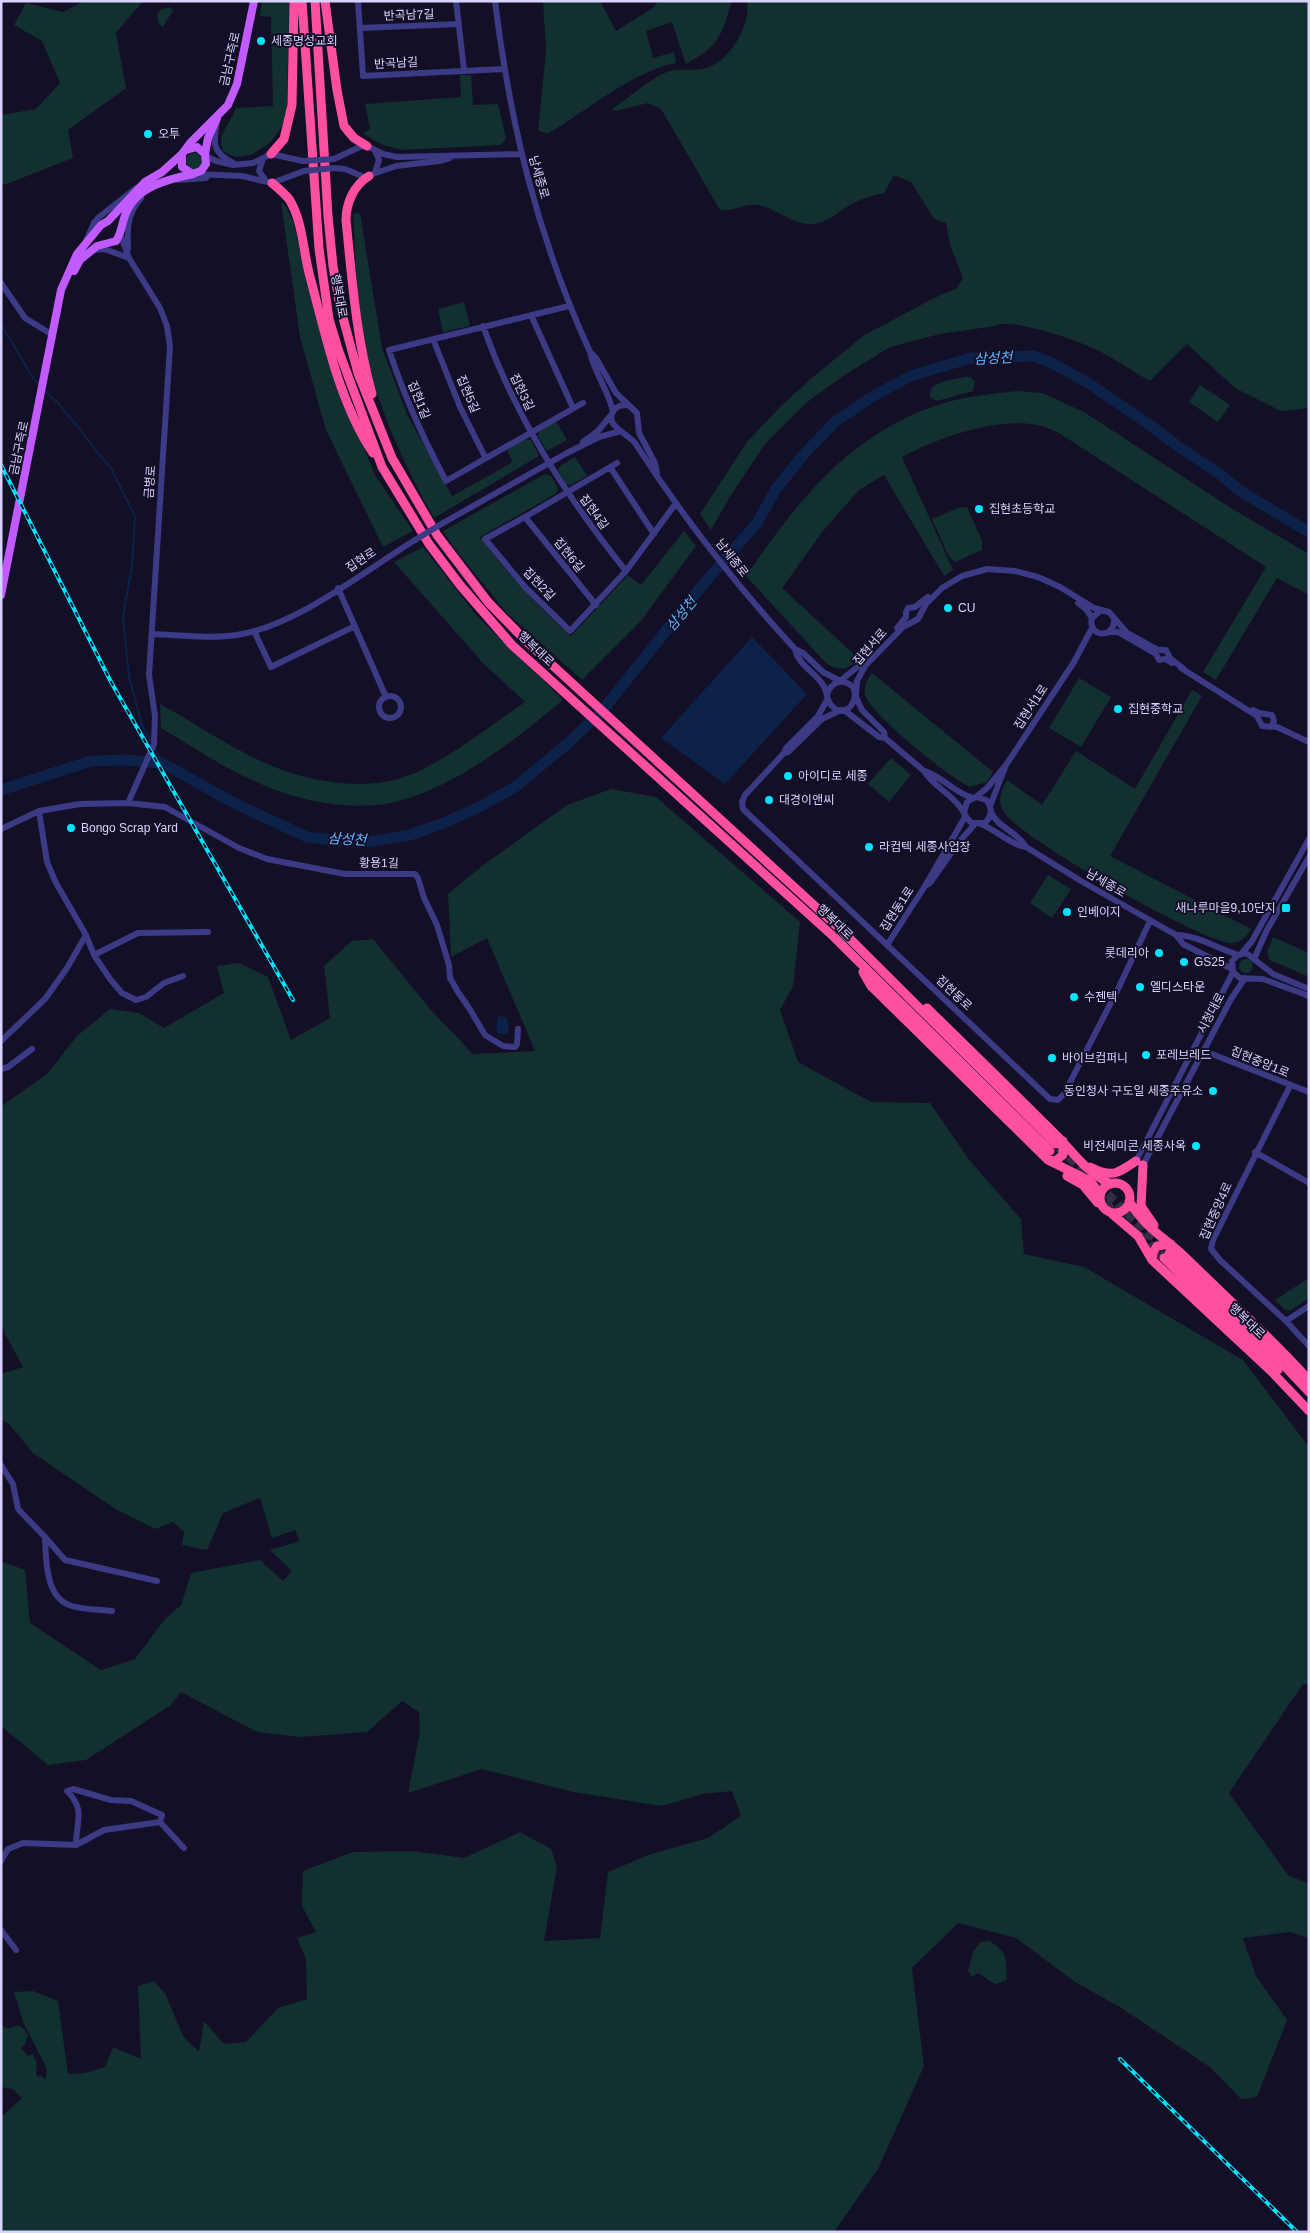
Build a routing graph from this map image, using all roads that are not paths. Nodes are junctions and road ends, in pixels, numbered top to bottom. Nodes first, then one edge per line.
1 (254, 1) edge
2 (294, 1) edge
3 (302, 1) edge
4 (316, 1) edge
5 (325, 1) edge
6 (358, 1) edge
7 (456, 1) edge
8 (495, 1) edge
9 (459, 24) junction
10 (360, 28) junction
11 (504, 69) junction
12 (464, 70) junction
13 (218, 116) junction
14 (367, 146) junction
15 (375, 151) junction
16 (183, 153) junction
17 (520, 154) junction
18 (206, 155) junction
19 (267, 156) junction
20 (454, 157) junction
21 (237, 165) junction
22 (194, 174) junction
23 (371, 175) junction
24 (219, 176) junction
25 (167, 180) junction
26 (270, 182) junction
27 (147, 185) junction
28 (108, 221) junction
29 (99, 228) junction
30 (120, 233) junction
31 (86, 242) junction
32 (108, 243) junction
33 (92, 250) junction
34 (129, 258) junction
35 (1, 283) edge
36 (569, 306) junction
37 (531, 315) junction
38 (483, 326) junction
39 (51, 334) junction
40 (433, 339) junction
41 (590, 352) junction
42 (584, 403) dead end
43 (628, 405) junction
44 (573, 408) junction
45 (612, 414) junction
46 (638, 422) junction
47 (382, 430) junction
48 (531, 432) junction
49 (622, 432) junction
50 (568, 453) junction
51 (485, 457) junction
52 (617, 463) dead end
53 (548, 464) junction
54 (382, 467) junction
55 (610, 468) junction
56 (658, 474) junction
57 (567, 493) junction
58 (676, 503) junction
59 (525, 518) junction
60 (654, 534) junction
61 (626, 571) junction
62 (1053, 584) junction
63 (338, 588) junction
64 (937, 593) junction
65 (1, 595) edge
66 (596, 605) junction
67 (915, 607) junction
68 (1101, 610) junction
69 (920, 614) junction
70 (1092, 618) junction
71 (1114, 618) junction
72 (909, 619) junction
73 (355, 626) junction
74 (1092, 628) junction
75 (254, 631) junction
76 (1110, 632) junction
77 (152, 634) junction
78 (1101, 634) junction
79 (795, 649) junction
80 (1157, 652) junction
81 (1074, 662) junction
82 (840, 681) junction
83 (856, 696) junction
84 (386, 697) dead end
85 (827, 697) junction
86 (842, 710) junction
87 (1262, 717) junction
88 (1273, 724) junction
89 (885, 738) junction
90 (1309, 738) edge
91 (1309, 742) edge
92 (784, 753) junction
93 (1006, 765) junction
94 (924, 771) junction
95 (975, 797) junction
96 (128, 803) junction
97 (991, 809) junction
98 (39, 811) junction
99 (965, 815) junction
100 (978, 824) junction
101 (1, 829) edge
102 (1309, 839) edge
103 (1026, 847) junction
104 (1309, 857) edge
105 (925, 886) junction
106 (1150, 921) junction
107 (208, 932) dead end
108 (86, 935) junction
109 (1176, 935) junction
110 (887, 945) junction
111 (1240, 954) junction
112 (94, 955) junction
113 (1255, 960) junction
114 (1233, 971) junction
115 (183, 976) dead end
116 (1247, 978) junction
117 (1309, 989) edge
118 (1309, 996) edge
119 (518, 1029) dead end
120 (1, 1041) edge
121 (32, 1049) dead end
122 (1204, 1051) junction
123 (1, 1069) edge
124 (1290, 1086) junction
125 (1309, 1092) edge
126 (1054, 1149) junction
127 (1255, 1152) junction
128 (1140, 1163) junction
129 (1309, 1183) edge
130 (1113, 1184) junction
131 (1129, 1198) junction
132 (1105, 1206) junction
133 (1168, 1252) junction
134 (1152, 1260) junction
135 (1309, 1306) edge
136 (1286, 1321) junction
137 (1309, 1346) edge
138 (1309, 1380) edge
139 (1309, 1392) edge
140 (1309, 1405) edge
141 (1309, 1411) edge
142 (1, 1465) edge
143 (45, 1537) junction
144 (157, 1581) dead end
145 (112, 1611) dead end
146 (160, 1822) junction
147 (76, 1845) junction
148 (184, 1848) dead end
149 (1, 1861) edge
150 (1, 1930) edge
151 (16, 1950) dead end

1 - 13 main road, 금남구즉로
2 - 19 highway
3 - 54 highway, 행복대로
4 - 47 highway, 행복대로
5 - 14 highway
6 - 10 street, 반곡남길
7 - 9 street
8 - 11 street, 남세종로
9 - 10 street, 반곡남7길
9 - 12 street
10 - 12 street, 반곡남길
11 - 12 street, 반곡남길
11 - 17 street, 남세종로
13 - 16 main road, 금남구즉로
13 - 18 main road, 금남구즉로
13 - 21 street
14 - 15 street
14 - 19 street, bridge
15 - 20 street
15 - 23 street
16 - 18 main road
16 - 22 main road
16 - 27 main road, 금남구즉로
17 - 20 street
17 - 36 street, 남세종로
18 - 21 street
18 - 22 main road, 금남구즉로
19 - 21 street
19 - 26 street
20 - 23 street
22 - 24 street
22 - 25 main road, 금남구즉로
23 - 26 street, bridge
23 - 47 highway
24 - 25 street
24 - 26 street
25 - 27 main road, 금남구즉로
26 - 54 highway
27 - 28 main road, 금남구즉로
27 - 30 main road, 금남구즉로
27 - 31 street
27 - 34 street
28 - 29 main road
28 - 30 main road
29 - 31 main road, 금남구즉로
29 - 32 main road
30 - 32 main road
30 - 34 street
31 - 39 main road, 금남구즉로
32 - 33 main road, 금남구즉로
32 - 34 street
33 - 34 street
33 - 39 main road, 금남구즉로
34 - 77 street, 금병로
35 - 39 street
36 - 37 street, 집현1길
36 - 41 street, 남세종로
37 - 38 street, 집현1길
37 - 44 street
38 - 40 street, 집현1길
38 - 48 street, 집현3길
39 - 65 main road, 금남구즉로
40 - 51 street, 집현5길
40 - 51 street, 집현1길
41 - 43 street, 남세종로
41 - 45 street, 남세종로
42 - 44 street, 집현1길
43 - 45 street
43 - 46 street
44 - 48 street, 집현1길
45 - 49 street
45 - 50 street, 집현로
46 - 49 street
46 - 56 street, 남세종로
47 - 126 highway, 행복대로
48 - 51 street, 집현1길
48 - 53 street, 집현3길
49 - 50 street, 집현로
49 - 56 street, 남세종로
50 - 53 street, 집현로
52 - 55 street, 집현2길
53 - 57 street, 집현4길
53 - 63 street, 집현로, bridge
54 - 126 highway, 행복대로
55 - 57 street, 집현2길
55 - 60 street
56 - 58 street, 남세종로
57 - 59 street, 집현2길
57 - 61 street, 집현4길
58 - 60 street, 집현2길
58 - 79 street, 남세종로
59 - 66 street, 집현6길
59 - 66 street, 집현2길
60 - 61 street, 집현2길
61 - 66 street, 집현2길
62 - 64 street
62 - 68 street
62 - 70 street
63 - 73 street
63 - 75 street, 집현로
64 - 67 street
64 - 69 street
67 - 69 street
67 - 72 street
68 - 70 street
68 - 71 street
69 - 72 street
70 - 74 street
71 - 76 street
71 - 80 street
72 - 82 street, 집현서로
72 - 83 street, 집현서로
73 - 75 street
73 - 84 street
74 - 78 street
74 - 81 street, 집현서1로
75 - 77 street, 집현로
76 - 78 street
76 - 80 street
77 - 96 street, 금병로
78 - 81 street, 집현서1로
79 - 82 street, 남세종로
79 - 85 street, 남세종로
80 - 87 street
81 - 93 street, 집현서1로
82 - 83 street
82 - 85 street
83 - 86 street
83 - 89 street
85 - 86 street
85 - 92 street, 집현동로
86 - 89 street
86 - 92 street, 집현동로
87 - 88 street
87 - 88 street
88 - 90 street
88 - 91 street
89 - 94 street
92 - 110 street, 집현동로
93 - 95 street, 집현서1로
93 - 97 street, 집현서1로
94 - 95 street
94 - 99 street
95 - 97 street
95 - 99 street
96 - 98 street, 황용1길
96 - 119 street, 황용1길
97 - 100 street
97 - 103 street, 남세종로
98 - 101 street
98 - 108 street
99 - 100 street
99 - 105 street, 집현동1로
100 - 103 street, 남세종로
100 - 105 street, 집현동1로
102 - 111 street
103 - 106 street, 남세종로
104 - 113 street
105 - 110 street, 집현동1로
106 - 109 street, 남세종로
106 - 110 street, 집현동로
107 - 112 street
108 - 112 street
108 - 120 street
109 - 111 street, 남세종로
109 - 114 street, 남세종로
111 - 113 street
111 - 114 street
112 - 115 street
113 - 116 street
113 - 117 street
114 - 116 street
114 - 128 street, 시청대로
116 - 118 street
116 - 122 street, 시청대로
121 - 123 street
122 - 124 street, 집현중앙1로
122 - 128 street, 시청대로
124 - 125 street, 집현중앙1로
124 - 127 street, 집현중앙4로
126 - 128 highway
126 - 130 highway
126 - 132 highway
127 - 129 street
127 - 136 street, 집현중앙4로
128 - 130 highway
128 - 131 highway
128 - 133 highway
130 - 131 highway
130 - 132 highway
131 - 132 highway
131 - 133 highway
132 - 134 highway
133 - 134 highway
133 - 138 highway
133 - 139 highway, 행복대로
133 - 140 highway, 행복대로
134 - 141 highway
135 - 136 street
136 - 137 street, 집현중앙4로
142 - 143 street
143 - 144 street
143 - 145 street
146 - 147 street
146 - 147 street
146 - 148 street
147 - 149 street
150 - 151 street

